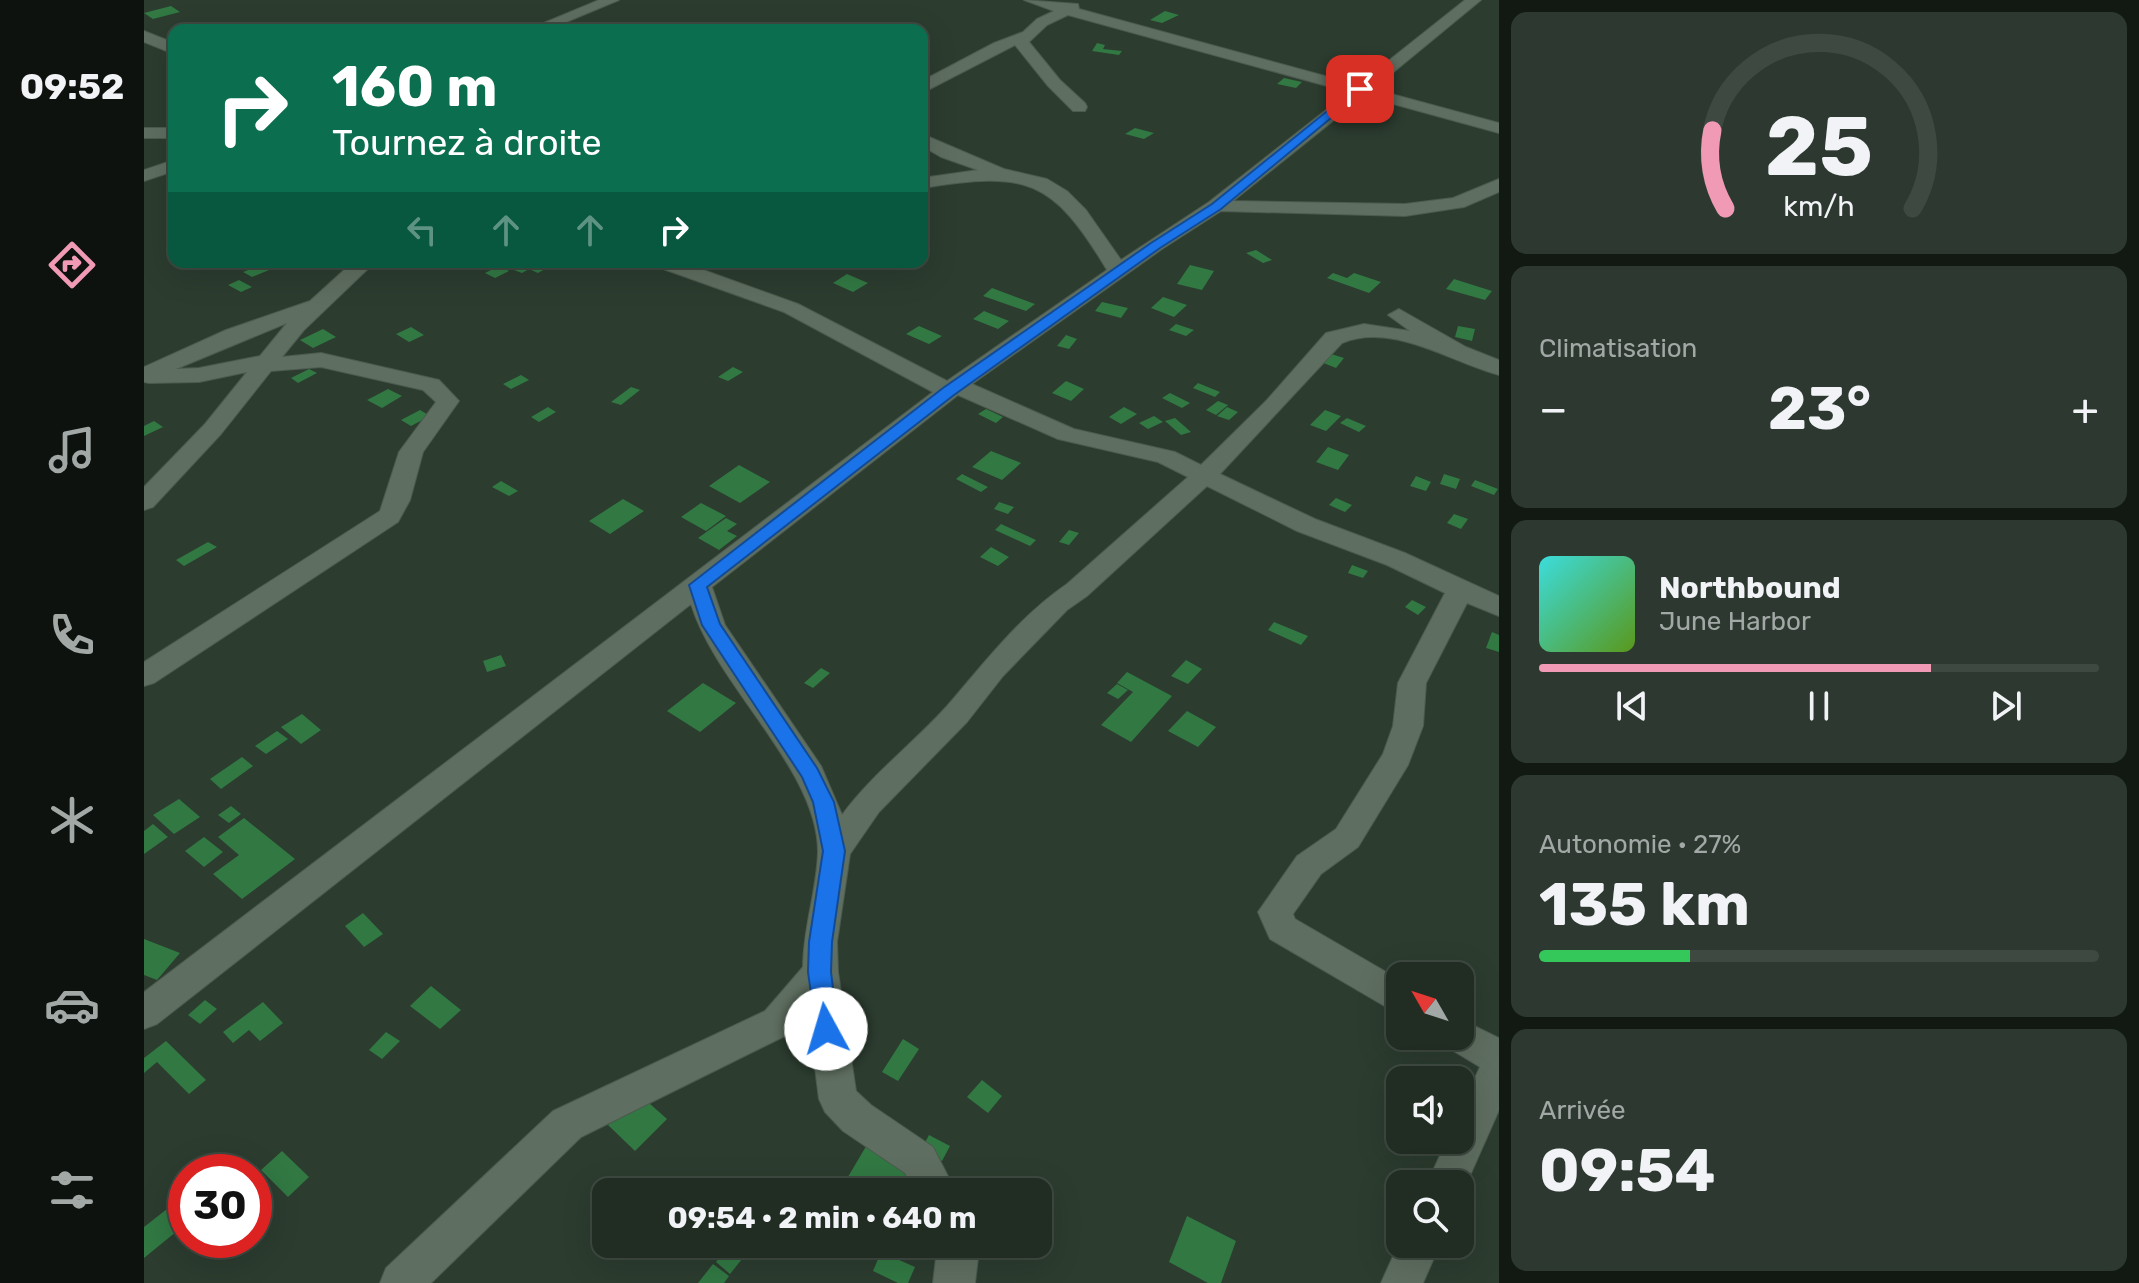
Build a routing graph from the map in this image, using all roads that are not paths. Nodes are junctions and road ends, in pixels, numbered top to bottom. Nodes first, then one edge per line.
1 (612, 0) edge
2 (1031, 0) edge
3 (1088, 0) edge
4 (1474, 0) edge
5 (1066, 10) junction
6 (550, 24) edge
7 (144, 36) edge
8 (1024, 36) junction
9 (168, 46) edge
10 (928, 85) edge
11 (1360, 89) junction
12 (1079, 107) dead end
13 (1499, 128) edge
14 (144, 133) edge
15 (168, 133) edge
16 (928, 142) edge
17 (168, 167) edge
18 (1004, 173) junction
19 (144, 176) edge
20 (928, 182) edge
21 (1499, 184) edge
22 (1211, 210) junction
23 (358, 268) edge
24 (679, 268) edge
25 (1118, 272) junction
26 (315, 305) junction
27 (1399, 315) dead end
28 (1458, 352) junction
29 (265, 363) junction
30 (1499, 368) edge
31 (144, 375) edge
32 (953, 388) junction
33 (1207, 476) junction
34 (144, 502) edge
35 (698, 585) junction
36 (1461, 588) junction
37 (1499, 607) edge
38 (144, 676) edge
39 (834, 851) junction
40 (820, 972) junction
41 (1386, 991) edge
42 (144, 1013) edge
43 (1474, 1043) edge
44 (1499, 1058) edge
45 (1499, 1067) edge
46 (1453, 1170) edge
47 (929, 1178) edge
48 (957, 1258) edge
49 (1414, 1258) edge
50 (401, 1283) edge
51 (954, 1283) edge
52 (1402, 1283) edge

1 - 6 street
2 - 5 street
3 - 5 street
4 - 11 street
5 - 8 street
5 - 11 street
7 - 9 street
8 - 10 street
8 - 12 street
11 - 13 street
11 - 22 street
14 - 15 street
16 - 18 street
17 - 19 street
18 - 20 street
18 - 25 street
21 - 22 street
22 - 25 street
23 - 26 street
24 - 32 street
25 - 32 street
26 - 29 street
26 - 31 street
27 - 28 street
28 - 30 street
28 - 33 street
29 - 31 street
29 - 34 street
29 - 38 street
32 - 33 street
32 - 35 street
33 - 36 street
33 - 39 street
35 - 39 street
35 - 42 street
36 - 37 street
36 - 41 street
39 - 40 street
40 - 47 street
40 - 50 street
43 - 44 street
45 - 46 street
48 - 51 street
49 - 52 street

